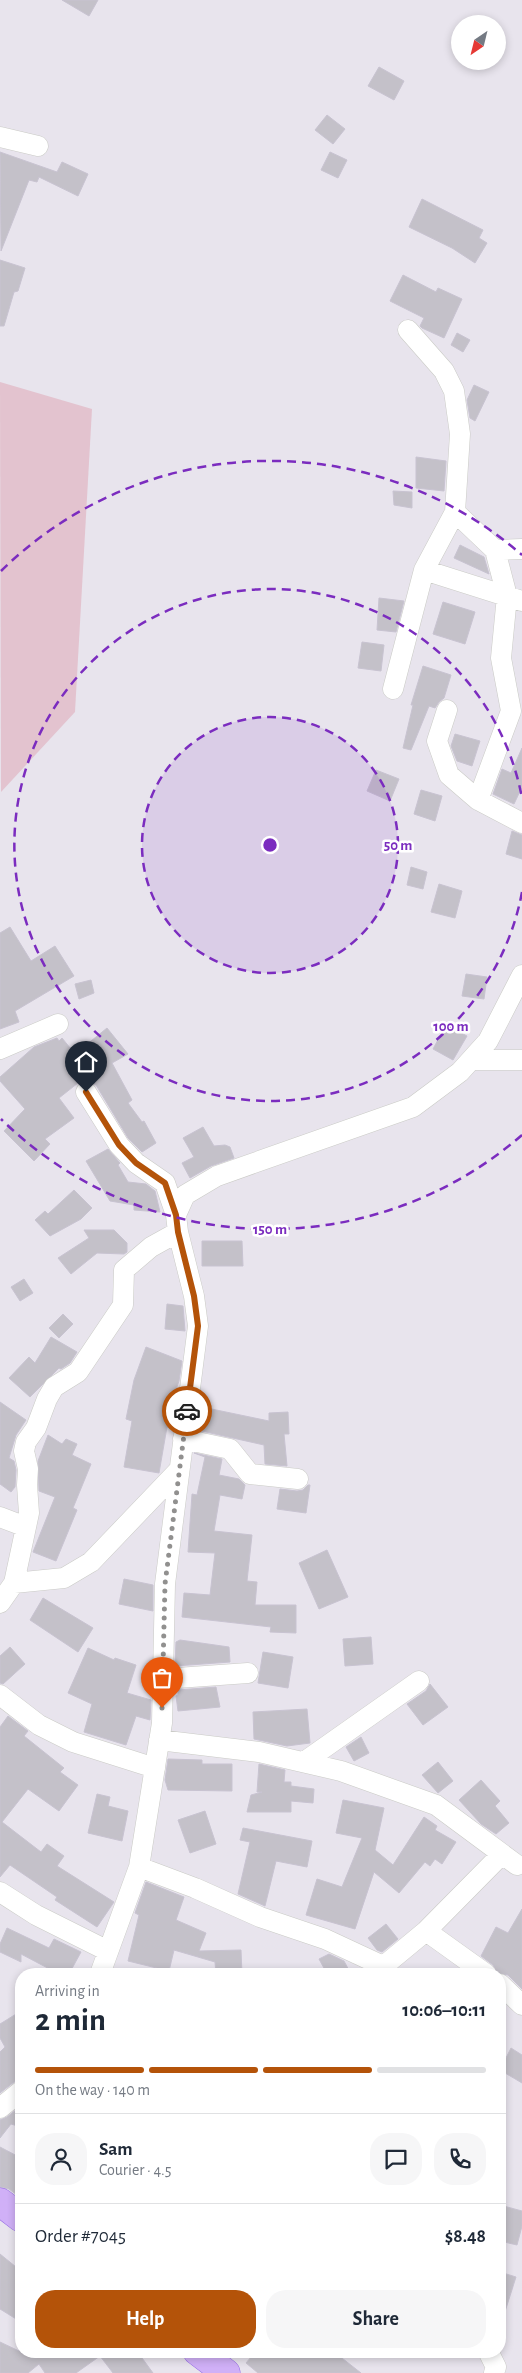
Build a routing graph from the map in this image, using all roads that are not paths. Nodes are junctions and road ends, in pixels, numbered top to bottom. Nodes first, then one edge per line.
1 (0, 137) edge
2 (38, 146) dead end
3 (408, 330) dead end
4 (455, 512) junction
5 (522, 549) edge
6 (495, 550) junction
7 (424, 570) junction
8 (515, 599) edge
9 (393, 689) dead end
10 (447, 710) dead end
11 (478, 800) junction
12 (522, 823) edge
13 (522, 975) edge
14 (58, 1024) dead end
15 (0, 1049) edge
16 (472, 1060) junction
17 (522, 1060) edge
18 (86, 1092) dead end
19 (177, 1223) junction
20 (183, 1438) junction
21 (180, 1470) junction
22 (298, 1479) dead end
23 (0, 1517) edge
24 (26, 1527) junction
25 (14, 1583) junction
26 (0, 1603) edge
27 (248, 1673) dead end
28 (163, 1679) junction
29 (418, 1681) dead end
30 (0, 1695) edge
31 (159, 1740) junction
32 (304, 1762) junction
33 (155, 1768) junction
34 (139, 1867) junction
35 (0, 1892) edge
36 (426, 1931) junction
37 (108, 1951) junction
38 (102, 1968) edge
39 (376, 1968) edge
40 (381, 1968) edge
41 (478, 1968) edge
42 (506, 1990) edge
43 (522, 2005) edge
44 (15, 2096) edge
45 (0, 2108) edge
46 (0, 2202) edge
47 (15, 2213) edge
48 (206, 2358) edge
49 (492, 2358) edge
50 (226, 2373) edge
51 (494, 2373) edge

1 - 2 street
3 - 4 street
4 - 6 street
4 - 7 street
5 - 6 street
6 - 8 street
7 - 8 street
7 - 9 street
8 - 11 street
10 - 11 street
11 - 12 street
13 - 16 street
14 - 15 street
16 - 17 street
16 - 19 street
18 - 19 street
19 - 20 street
19 - 24 street
20 - 21 street
20 - 22 street
21 - 25 street
21 - 28 street
23 - 24 street
24 - 25 street
25 - 26 street
27 - 28 street
28 - 31 street
29 - 32 street
30 - 33 street
31 - 32 street
31 - 33 street
32 - 36 street
33 - 34 street
34 - 37 street
34 - 39 street
35 - 37 street
36 - 40 street
36 - 41 street
37 - 38 street
42 - 43 street
44 - 45 street
46 - 47 main road
48 - 50 main road
49 - 51 street

